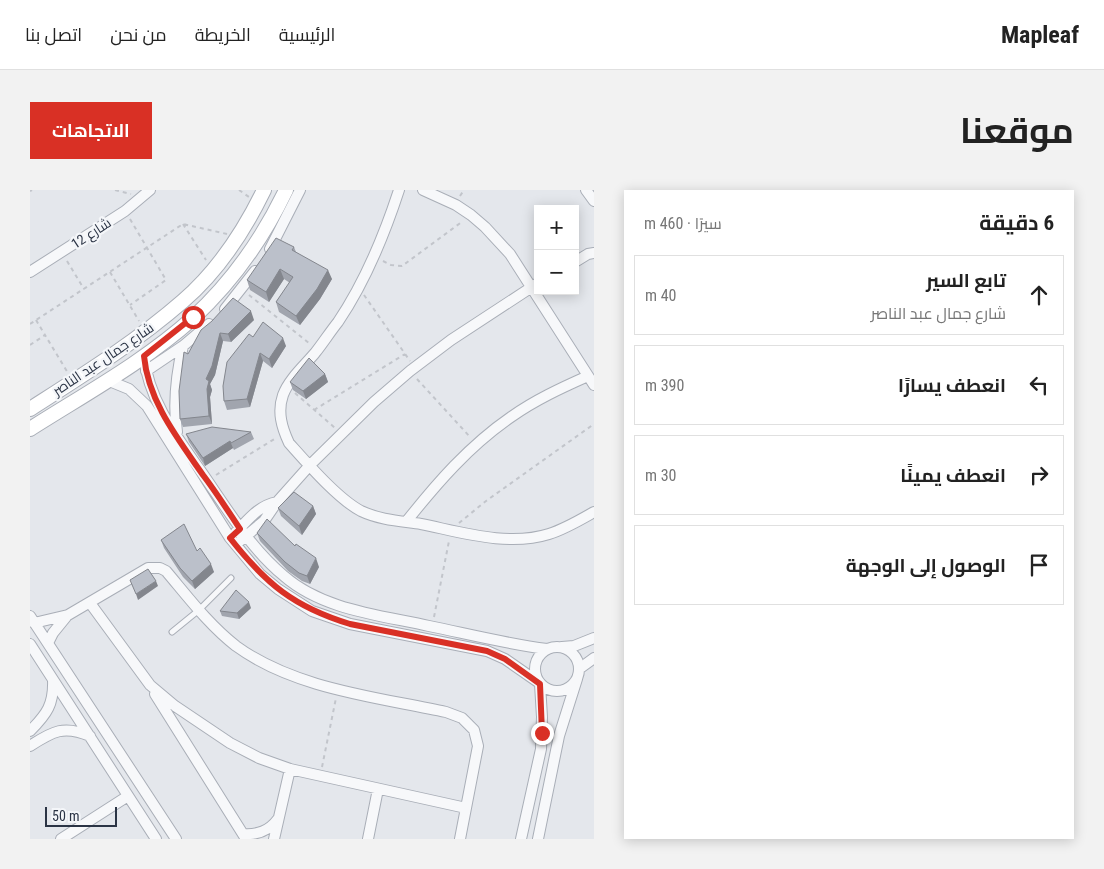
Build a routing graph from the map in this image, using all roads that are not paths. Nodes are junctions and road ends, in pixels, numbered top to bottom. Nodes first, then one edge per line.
1 (150, 190) edge
2 (264, 190) edge
3 (286, 190) edge
4 (300, 190) edge
5 (399, 190) edge
6 (424, 190) edge
7 (586, 190) edge
8 (594, 201) edge
9 (592, 251) edge
10 (579, 259) edge
11 (30, 272) edge
12 (534, 285) edge
13 (540, 295) edge
14 (183, 346) junction
15 (144, 356) junction
16 (146, 371) junction
17 (588, 376) junction
18 (107, 380) junction
19 (594, 385) edge
20 (30, 409) edge
21 (158, 413) junction
22 (30, 429) edge
23 (178, 439) junction
24 (310, 465) junction
25 (594, 512) edge
26 (406, 522) junction
27 (242, 533) junction
28 (233, 542) junction
29 (231, 578) dead end
30 (90, 603) junction
31 (199, 610) junction
32 (68, 615) junction
33 (32, 619) edge
34 (172, 632) dead end
35 (594, 638) edge
36 (48, 643) junction
37 (30, 644) edge
38 (560, 647) junction
39 (547, 649) junction
40 (594, 658) edge
41 (578, 674) junction
42 (53, 679) junction
43 (539, 683) junction
44 (150, 685) junction
45 (30, 731) edge
46 (90, 736) junction
47 (30, 746) edge
48 (290, 769) junction
49 (378, 789) junction
50 (128, 796) junction
51 (466, 808) junction
52 (279, 818) junction
53 (165, 822) junction
54 (154, 834) edge
55 (244, 836) edge
56 (62, 839) edge
57 (176, 839) edge
58 (274, 839) edge
59 (368, 839) edge
60 (460, 839) edge
61 (521, 839) edge
62 (538, 839) edge

1 - 11 street, شارع 12
2 - 20 main road, شارع جمال عبد الناصر
3 - 15 main road, شارع جمال عبد الناصر
4 - 14 street
5 - 24 street
6 - 12 street
7 - 8 street
9 - 10 street
12 - 24 street
13 - 17 street
14 - 16 street
14 - 23 street
15 - 16 street
15 - 18 main road, شارع جمال عبد الناصر
16 - 21 street
17 - 19 street
17 - 26 street
18 - 21 street
18 - 22 main road, شارع جمال عبد الناصر
21 - 23 street
21 - 28 street
23 - 27 street
24 - 26 street
24 - 27 street
25 - 26 street
27 - 28 street
27 - 39 street
28 - 43 street
29 - 31 lane
30 - 31 street
30 - 32 street
30 - 44 street
31 - 34 lane
31 - 51 street
32 - 33 street
32 - 36 street
33 - 36 street
35 - 38 street
36 - 53 street
37 - 42 street
38 - 39 street
38 - 41 street
39 - 43 street
40 - 41 street
41 - 43 street
41 - 62 street
42 - 45 street
42 - 46 street
43 - 61 street
44 - 48 street
44 - 55 street
46 - 47 street
46 - 50 street
48 - 49 street
48 - 52 street
49 - 51 street
49 - 59 street
50 - 54 street
50 - 56 street
51 - 60 street
52 - 55 street
52 - 58 street
53 - 54 street
53 - 57 street

